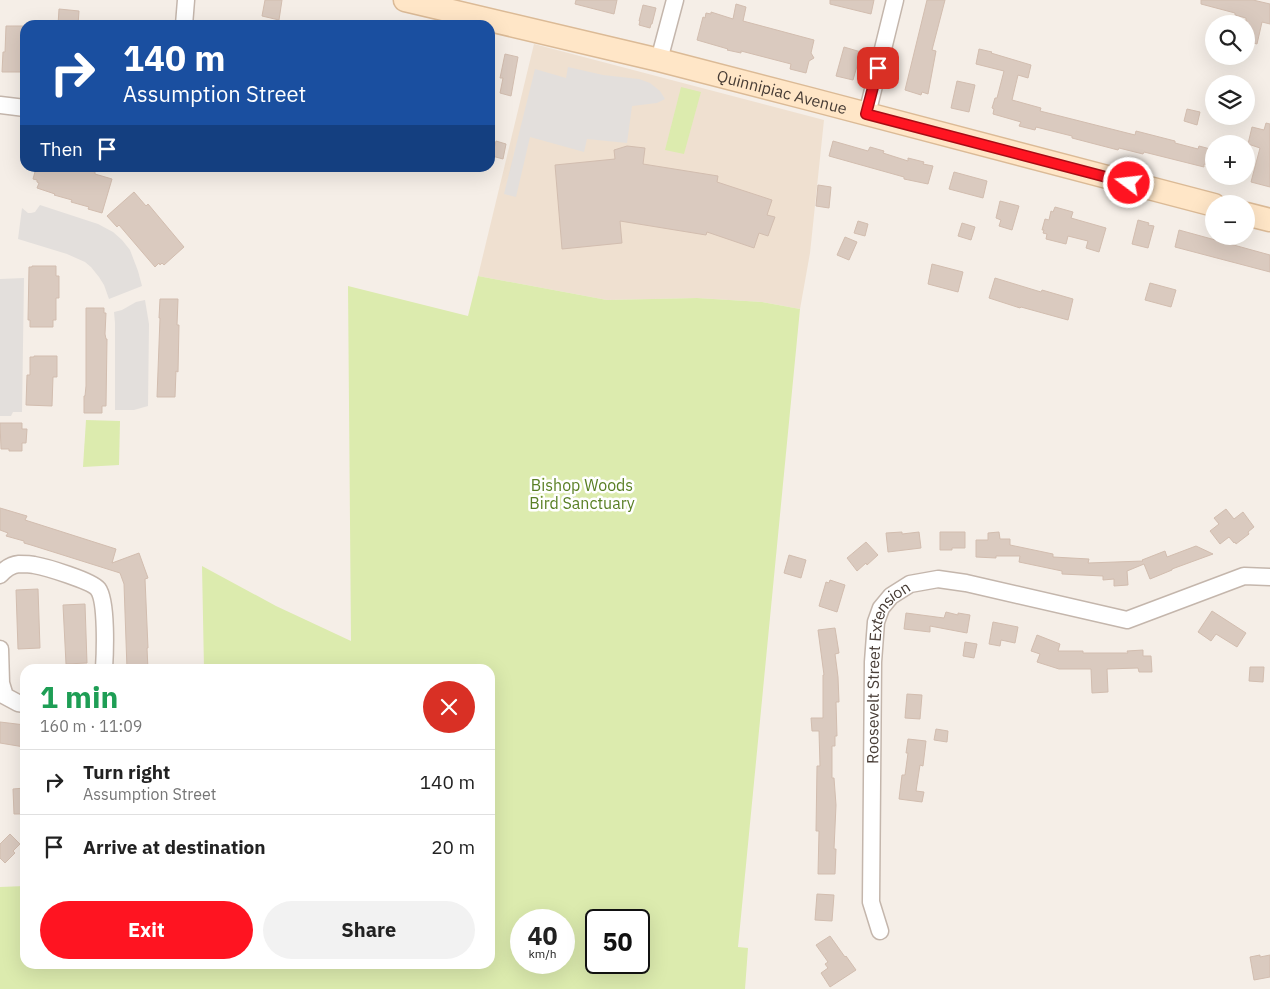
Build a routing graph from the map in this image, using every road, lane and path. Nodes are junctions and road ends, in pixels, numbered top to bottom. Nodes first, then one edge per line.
1 (186, 0) edge
2 (404, 0) edge
3 (676, 0) edge
4 (895, 0) edge
5 (184, 20) edge
6 (489, 20) edge
7 (495, 21) edge
8 (659, 60) junction
9 (0, 106) edge
10 (20, 108) edge
11 (866, 114) junction
12 (1205, 203) edge
13 (1255, 216) edge
14 (1270, 220) edge
15 (0, 575) edge
16 (1270, 577) edge
17 (0, 650) edge
18 (104, 664) edge
19 (3, 699) edge
20 (20, 703) edge
21 (880, 931) dead end

1 - 5 street
2 - 6 main road, Quinnipiac Avenue
3 - 8 street
4 - 11 street
7 - 8 main road, Quinnipiac Avenue
8 - 11 main road, Quinnipiac Avenue
9 - 10 street
11 - 12 main road, Quinnipiac Avenue
13 - 14 main road
15 - 18 street
16 - 21 street, Roosevelt Street Extension
17 - 19 street
19 - 20 street

